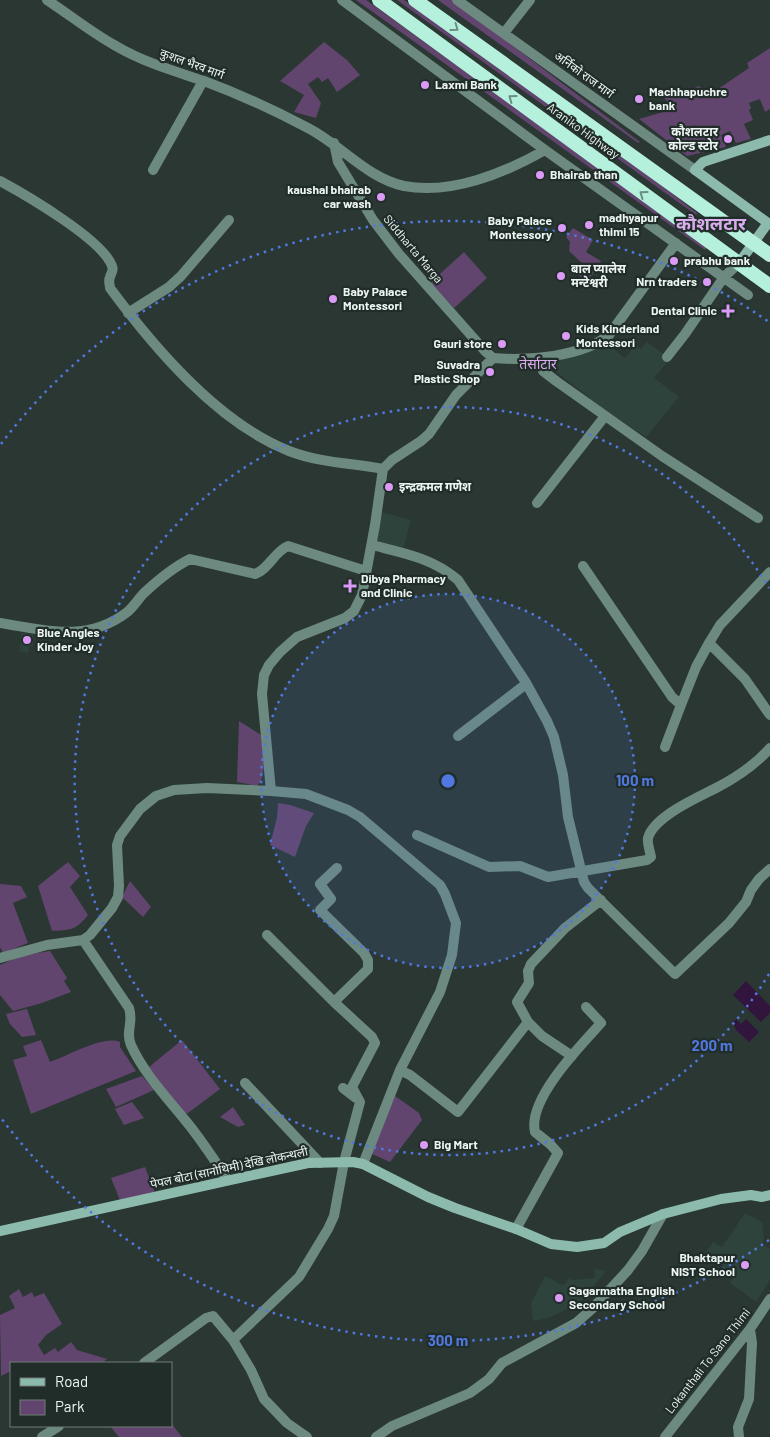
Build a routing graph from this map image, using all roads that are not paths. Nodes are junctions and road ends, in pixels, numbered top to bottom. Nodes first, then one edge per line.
1 (47, 0) edge
2 (342, 0) edge
3 (379, 0) edge
4 (415, 0) edge
5 (457, 0) edge
6 (530, 0) edge
7 (504, 33) junction
8 (203, 81) junction
9 (770, 140) edge
10 (334, 144) junction
11 (545, 150) junction
12 (153, 170) dead end
13 (696, 170) junction
14 (0, 180) edge
15 (229, 220) dead end
16 (676, 243) junction
17 (753, 244) junction
18 (770, 256) edge
19 (740, 263) junction
20 (724, 277) junction
21 (770, 286) edge
22 (748, 295) dead end
23 (128, 313) junction
24 (667, 357) dead end
25 (493, 358) junction
26 (540, 358) junction
27 (605, 416) junction
28 (383, 469) junction
29 (537, 503) dead end
30 (758, 518) dead end
31 (372, 545) junction
32 (583, 566) dead end
33 (366, 571) junction
34 (770, 572) edge
35 (0, 623) edge
36 (709, 643) junction
37 (526, 684) junction
38 (681, 705) junction
39 (770, 715) edge
40 (458, 736) dead end
41 (665, 747) dead end
42 (770, 748) edge
43 (271, 791) junction
44 (417, 835) dead end
45 (337, 868) dead end
46 (770, 869) edge
47 (581, 871) junction
48 (601, 900) junction
49 (267, 934) dead end
50 (83, 940) junction
51 (0, 958) edge
52 (334, 1002) junction
53 (586, 1007) dead end
54 (528, 1022) junction
55 (572, 1056) junction
56 (400, 1070) junction
57 (245, 1083) dead end
58 (343, 1088) dead end
59 (359, 1100) junction
60 (344, 1162) junction
61 (320, 1163) junction
62 (363, 1164) junction
63 (228, 1180) junction
64 (770, 1194) edge
65 (663, 1214) junction
66 (516, 1229) junction
67 (0, 1231) edge
68 (769, 1305) edge
69 (750, 1329) junction
70 (233, 1340) junction
71 (145, 1362) edge
72 (57, 1427) edge
73 (382, 1435) edge
74 (42, 1437) edge
75 (307, 1437) edge
76 (665, 1437) edge
77 (740, 1437) edge

1 - 8 street, कुशल‌ भैरव मार्ग
2 - 11 street
19 -> 3 highway, Araniko Highway
4 -> 17 highway, Araniko Highway
5 - 7 street, अर्निको राज मार्ग
6 - 7 street
7 - 13 street, अर्निको राज मार्ग
8 - 10 street, कुशल‌ भैरव मार्ग
8 - 12 street
9 - 13 main road
10 - 11 street, कुशल‌ भैरव मार्ग
10 - 25 street, Siddharta Marga
11 - 16 street
13 - 17 main road
14 - 23 street
15 - 23 street
16 - 20 street
16 - 26 street
17 - 18 highway, Araniko Highway
17 - 19 main road
19 - 20 street
19 - 21 highway, Araniko Highway
20 - 22 street
20 - 24 street
23 - 28 street
25 - 26 street
25 - 28 street
26 - 27 street
27 - 29 street
27 - 30 street
28 - 31 street
31 - 33 street
31 - 37 street
32 - 38 street
33 - 35 street
33 - 43 street
34 - 36 street
36 - 38 street
36 - 39 street
37 - 40 street
37 - 47 street
38 - 41 street
42 - 47 street
43 - 50 street
43 - 56 street
44 - 47 street
45 - 52 street
46 - 48 street
47 - 48 street
48 - 54 street
49 - 52 street
50 - 51 street
50 - 63 street
52 - 59 street
53 - 55 street
54 - 55 street
54 - 56 street
55 - 66 street
56 - 62 street
57 - 61 street
58 - 59 street
59 - 60 street
60 - 61 main road, पेपल बोटा (सानोथिमी) देखि लोकन्थली
60 - 62 main road, पेपल बोटा (सानोथिमी) देखि लोकन्थली
60 - 70 street
61 - 63 main road, पेपल बोटा (सानोथिमी) देखि लोकन्थली
62 - 66 main road, पेपल बोटा (सानोथिमी) देखि लोकन्थली
63 - 67 main road, पेपल बोटा (सानोथिमी) देखि लोकन्थली
64 - 65 main road, पेपल बोटा (सानोथिमी) देखि लोकन्थली
65 - 66 main road, पेपल बोटा (सानोथिमी) देखि लोकन्थली
65 - 73 street
68 - 69 street, Lokanthali To Sano Thimi
69 - 76 street, Lokanthali To Sano Thimi
69 - 77 street
70 - 71 street
70 - 75 street
72 - 74 street

